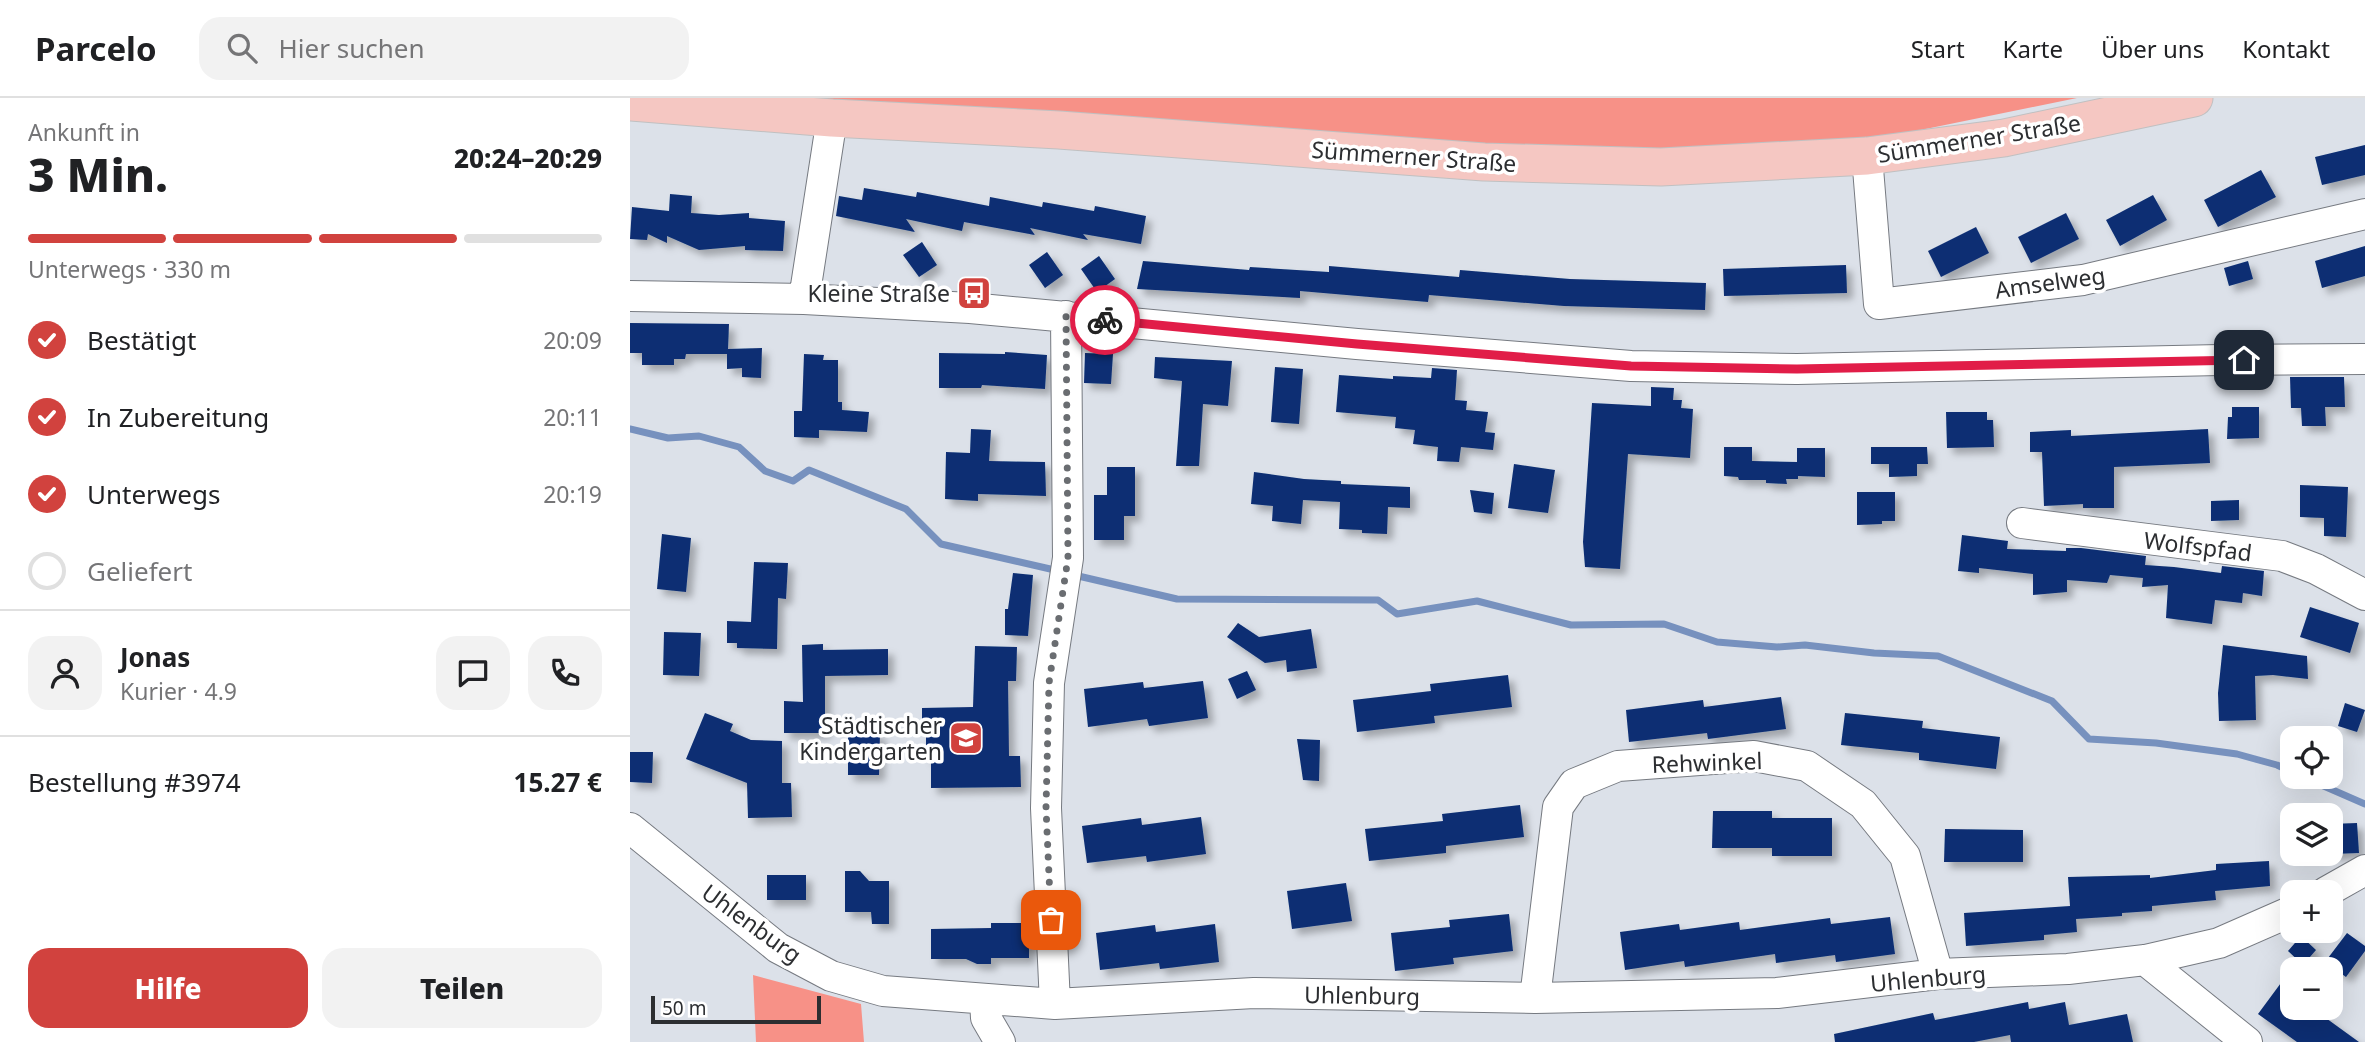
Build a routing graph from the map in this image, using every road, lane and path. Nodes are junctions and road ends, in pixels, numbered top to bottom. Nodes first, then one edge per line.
1 (2194, 98) edge
2 (630, 102) edge
3 (832, 118) junction
4 (1867, 156) junction
5 (2365, 214) edge
6 (630, 296) edge
7 (804, 299) junction
8 (1066, 316) junction
9 (2365, 359) edge
10 (2022, 523) dead end
11 (2365, 595) edge
12 (630, 828) edge
13 (2365, 870) edge
14 (2343, 882) edge
15 (2280, 916) edge
16 (2144, 960) junction
17 (1937, 974) junction
18 (1535, 998) junction
19 (985, 999) junction
20 (1055, 1004) junction
21 (1000, 1042) edge
22 (2247, 1042) edge

1 - 4 main road, Sümmerner Straße
2 - 3 main road, Sümmerner Straße
3 - 4 main road, Sümmerner Straße
3 - 7 street
4 - 5 street, Amselweg
6 - 7 street
7 - 8 street
8 - 9 street
8 - 20 street
10 - 11 street, Wolfspfad
12 - 19 street, Uhlenburg
13 - 14 street
15 - 16 street, Uhlenburg
16 - 17 street, Uhlenburg
16 - 22 street
17 - 18 street, Uhlenburg
17 - 18 street, Rehwinkel
18 - 20 street, Uhlenburg
19 - 20 street, Uhlenburg
19 - 21 street

